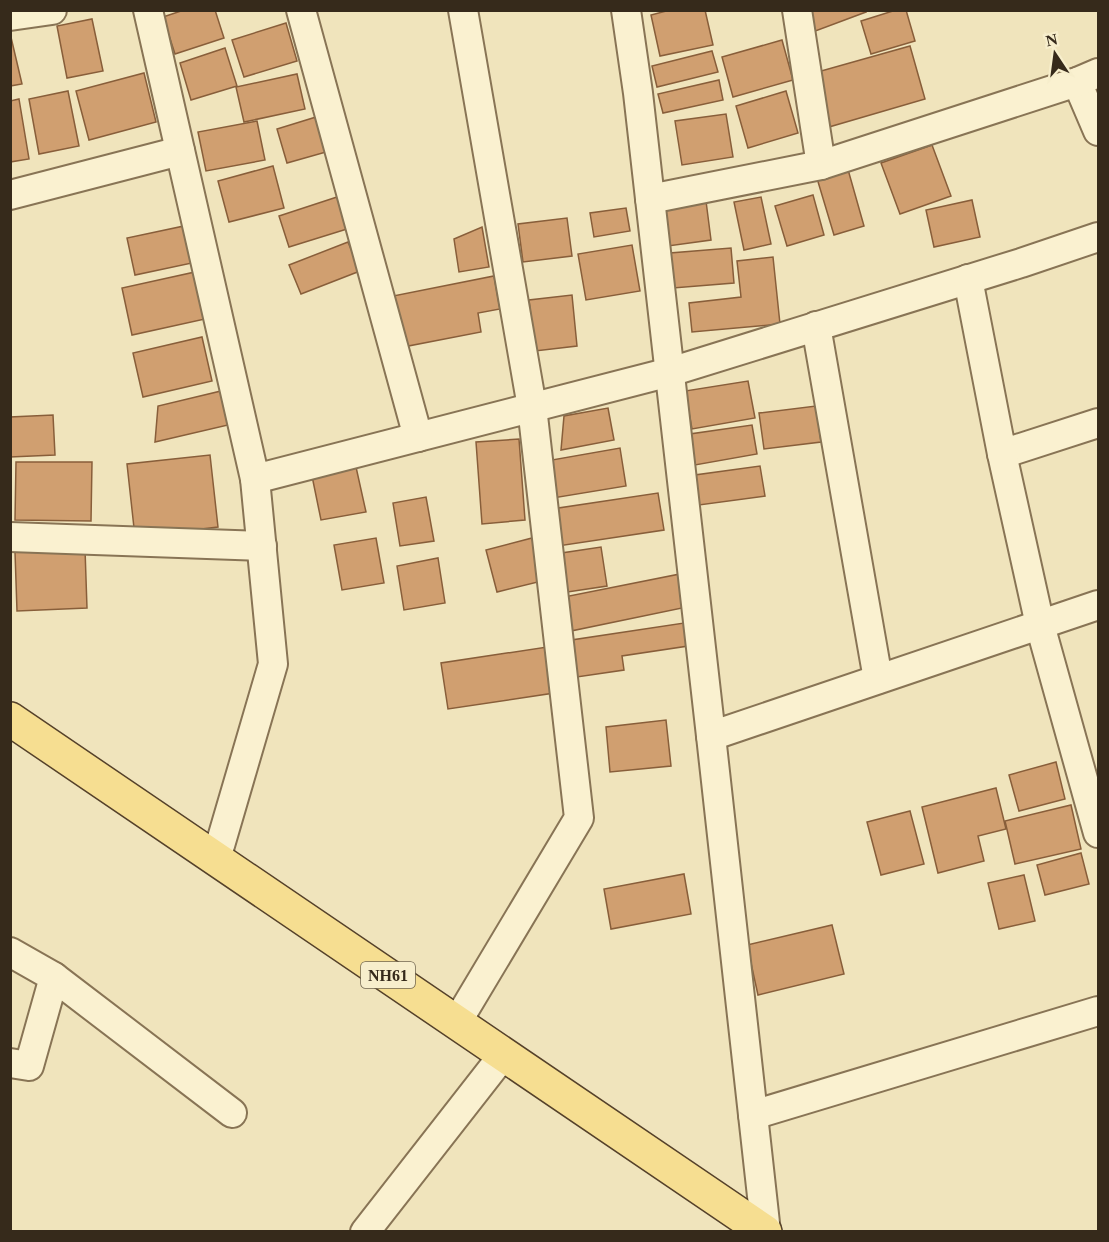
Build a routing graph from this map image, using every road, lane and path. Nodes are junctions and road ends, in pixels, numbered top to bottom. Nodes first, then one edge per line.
1 (52, 10) edge
2 (148, 10) edge
3 (301, 10) edge
4 (464, 10) edge
5 (626, 10) edge
6 (797, 10) edge
7 (10, 16) edge
8 (1088, 77) edge
9 (1098, 131) edge
10 (180, 151) junction
11 (821, 165) junction
12 (10, 195) edge
13 (650, 200) junction
14 (1098, 237) edge
15 (968, 279) junction
16 (816, 326) junction
17 (670, 372) junction
18 (532, 408) junction
19 (1098, 423) edge
20 (418, 437) junction
21 (1002, 454) junction
22 (255, 479) junction
23 (10, 537) edge
24 (262, 546) junction
25 (1098, 605) edge
26 (1040, 625) junction
27 (878, 680) junction
28 (10, 719) edge
29 (711, 736) junction
30 (1098, 833) edge
31 (216, 859) junction
32 (10, 952) edge
33 (54, 976) junction
34 (1098, 1011) edge
35 (457, 1022) junction
36 (504, 1054) junction
37 (10, 1063) edge
38 (232, 1113) dead end
39 (753, 1115) junction
40 (365, 1232) edge
41 (766, 1232) edge

1 - 7 street
2 - 10 street
3 - 20 street
4 - 18 street
5 - 13 street
6 - 11 street
8 - 9 street
8 - 11 street
10 - 12 street
10 - 22 street
11 - 13 street
13 - 17 street
14 - 15 street
15 - 16 street
15 - 21 street
16 - 17 street
16 - 27 street
17 - 18 street
17 - 29 street
18 - 20 street
18 - 35 street
19 - 21 street
20 - 22 street
21 - 26 street
22 - 24 street
23 - 24 street
24 - 31 street
25 - 26 street
26 - 27 street
26 - 30 street
27 - 29 street
28 - 31 main road, NH61
29 - 39 street
31 - 35 main road, NH61
32 - 33 street
33 - 37 street
33 - 38 street
34 - 39 street
35 - 36 main road, NH61
36 - 40 street
36 - 41 main road, NH61
39 - 41 street

